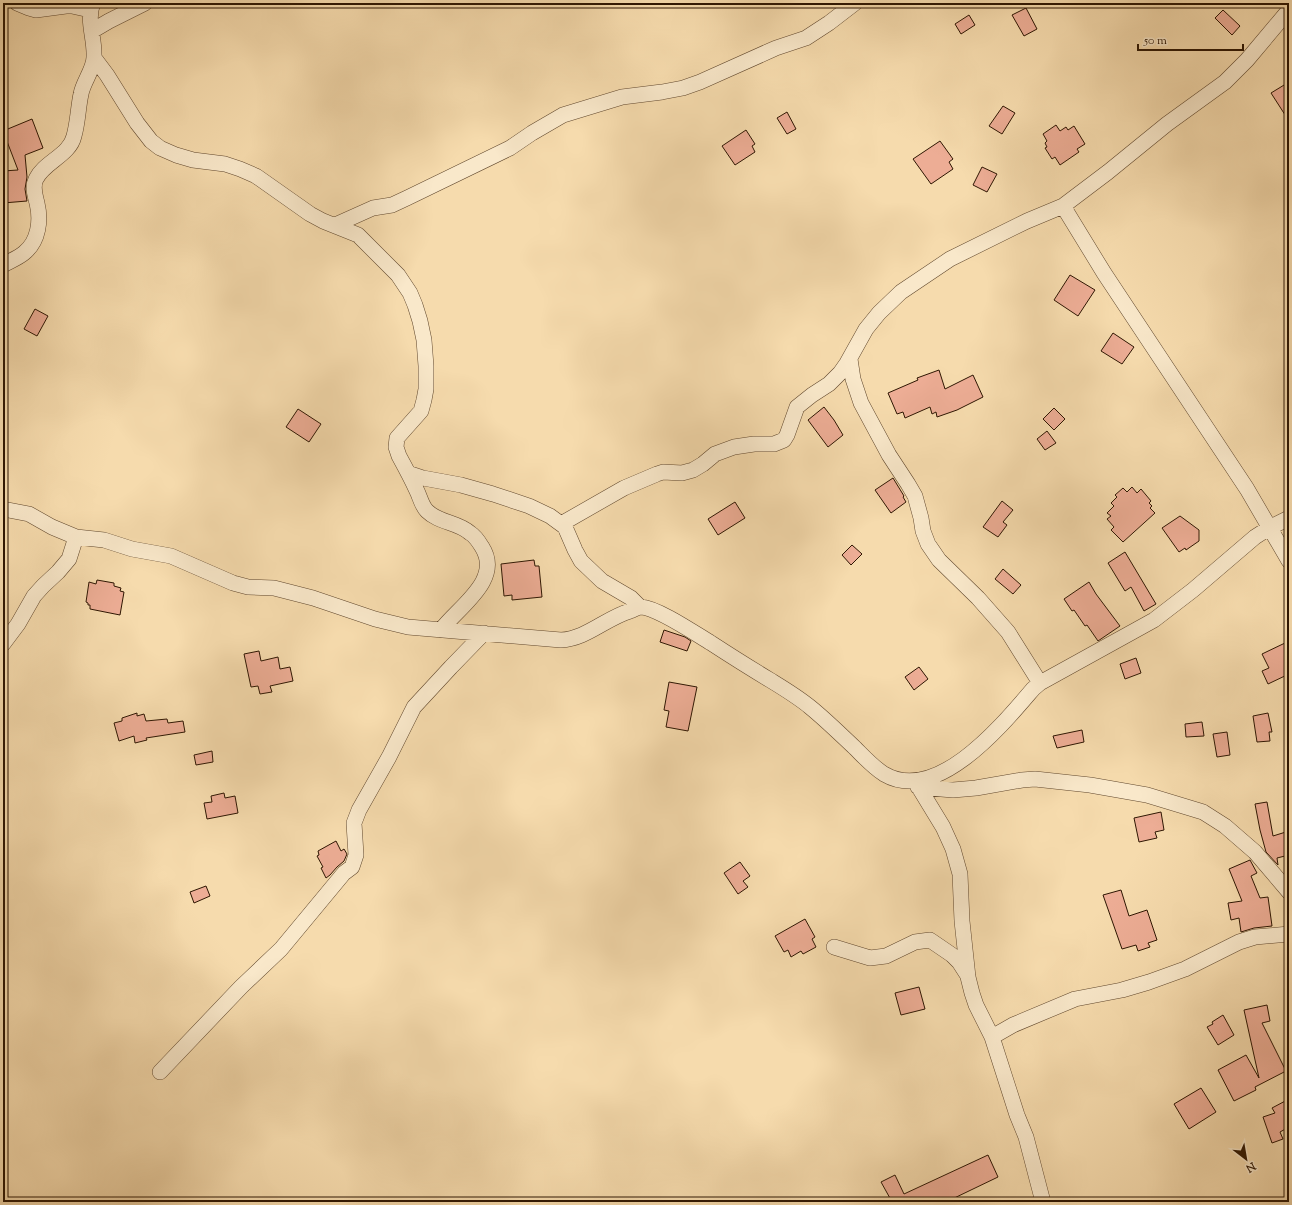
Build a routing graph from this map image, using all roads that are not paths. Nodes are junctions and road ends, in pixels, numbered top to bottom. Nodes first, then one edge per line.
1 (17, 3) edge
2 (146, 3) edge
3 (854, 3) edge
4 (91, 7) edge
5 (1289, 10) edge
6 (92, 31) junction
7 (95, 59) junction
8 (1064, 206) junction
9 (335, 225) junction
10 (3, 265) edge
11 (850, 359) junction
12 (408, 473) junction
13 (3, 509) edge
14 (1289, 518) edge
15 (561, 524) junction
16 (1269, 528) junction
17 (76, 537) junction
18 (1289, 561) edge
19 (640, 607) junction
20 (441, 630) junction
21 (484, 633) junction
22 (3, 644) edge
23 (1040, 683) junction
24 (917, 784) junction
25 (1289, 892) edge
26 (1289, 934) edge
27 (834, 947) dead end
28 (968, 977) junction
29 (992, 1037) junction
30 (160, 1072) dead end
31 (1043, 1202) edge

1 - 4 street
2 - 6 street
3 - 9 street
4 - 6 street
5 - 8 street
6 - 7 street
7 - 9 street
7 - 10 street
8 - 11 street
8 - 16 street
9 - 12 street
11 - 15 street
11 - 23 street
12 - 15 street
12 - 20 street
13 - 17 street
14 - 16 street
15 - 19 street
16 - 18 street
16 - 23 street
17 - 20 street
17 - 22 street
19 - 21 street
19 - 24 street
20 - 21 street
21 - 30 street
23 - 24 street
24 - 25 street
24 - 28 street
26 - 29 street
27 - 28 street
28 - 29 street
29 - 31 street

